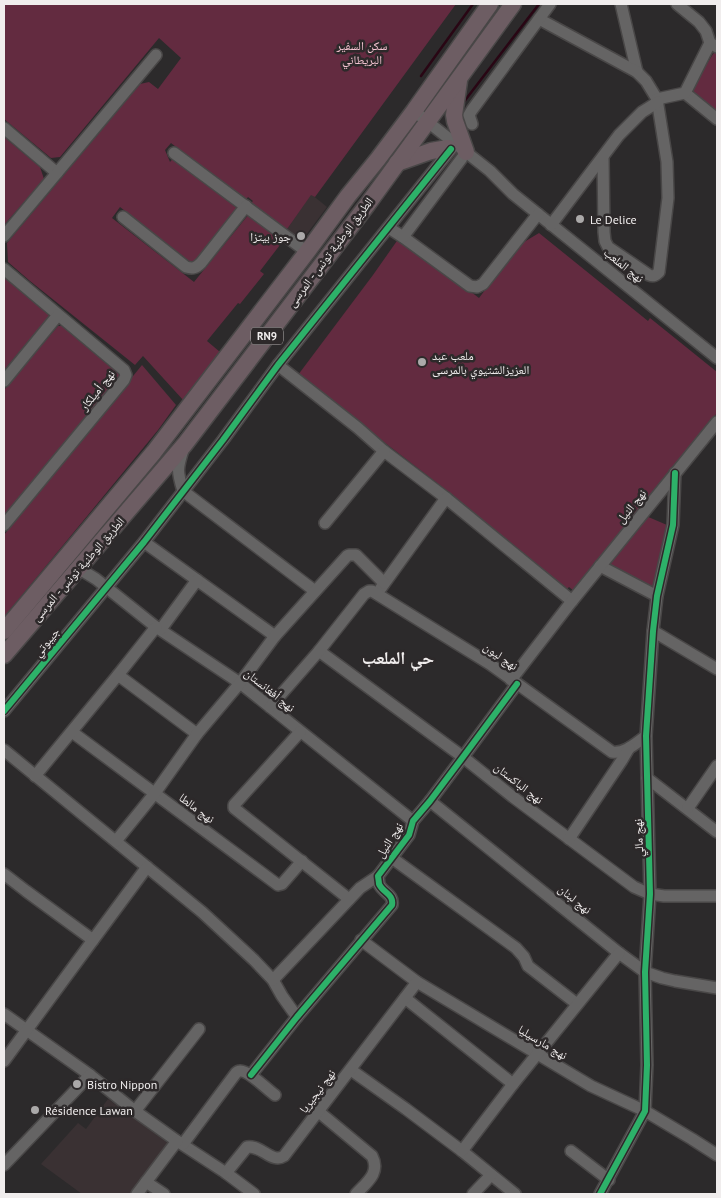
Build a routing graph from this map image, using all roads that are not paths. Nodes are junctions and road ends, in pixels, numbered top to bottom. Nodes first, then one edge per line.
1 (490, 4) edge
2 (513, 4) edge
3 (550, 4) edge
4 (622, 4) edge
5 (677, 4) edge
6 (539, 19) junction
7 (714, 45) edge
8 (156, 56) dead end
9 (637, 72) junction
10 (460, 78) junction
11 (685, 93) junction
12 (658, 101) junction
13 (412, 114) junction
14 (717, 119) edge
15 (472, 124) dead end
16 (425, 125) junction
17 (4, 128) edge
18 (457, 152) junction
19 (174, 153) dead end
20 (603, 157) junction
21 (397, 163) junction
22 (57, 173) junction
23 (246, 206) junction
24 (538, 214) junction
25 (123, 217) dead end
26 (551, 224) junction
27 (389, 228) junction
28 (4, 236) edge
29 (403, 237) junction
30 (307, 252) junction
31 (4, 269) edge
32 (58, 315) junction
33 (717, 358) edge
34 (278, 366) junction
35 (4, 380) edge
36 (717, 422) edge
37 (185, 444) junction
38 (384, 451) junction
39 (675, 472) junction
40 (183, 491) junction
41 (446, 498) junction
42 (325, 524) dead end
43 (4, 525) edge
44 (144, 542) junction
45 (600, 566) junction
46 (78, 568) junction
47 (197, 580) junction
48 (384, 583) junction
49 (106, 587) junction
50 (315, 592) junction
51 (373, 592) junction
52 (657, 596) junction
53 (572, 601) junction
54 (159, 628) junction
55 (4, 631) edge
56 (653, 631) junction
57 (275, 636) junction
58 (319, 651) junction
59 (4, 655) edge
60 (717, 669) edge
61 (118, 675) junction
62 (514, 682) junction
63 (240, 683) junction
64 (270, 707) junction
65 (4, 711) edge
66 (72, 732) junction
67 (300, 732) junction
68 (197, 734) junction
69 (646, 736) junction
70 (629, 748) junction
71 (4, 750) edge
72 (463, 758) junction
73 (717, 766) edge
74 (35, 776) junction
75 (647, 778) junction
76 (154, 793) junction
77 (430, 801) junction
78 (688, 808) junction
79 (413, 821) junction
80 (717, 832) edge
81 (569, 839) junction
82 (116, 841) junction
83 (392, 858) junction
84 (302, 861) junction
85 (147, 867) junction
86 (4, 874) edge
87 (378, 876) junction
88 (650, 894) junction
89 (717, 896) edge
90 (350, 899) junction
91 (92, 940) junction
92 (361, 940) junction
93 (619, 952) junction
94 (645, 972) junction
95 (273, 980) junction
96 (417, 982) junction
97 (717, 988) edge
98 (405, 998) junction
99 (577, 1004) junction
100 (4, 1014) edge
101 (298, 1017) junction
102 (199, 1029) dead end
103 (26, 1030) junction
104 (537, 1055) junction
105 (4, 1061) edge
106 (351, 1070) junction
107 (90, 1075) junction
108 (251, 1075) junction
109 (512, 1084) junction
110 (275, 1095) dead end
111 (135, 1111) junction
112 (645, 1111) junction
113 (319, 1112) junction
114 (180, 1142) junction
115 (462, 1151) junction
116 (571, 1152) dead end
117 (717, 1156) edge
118 (4, 1165) edge
119 (226, 1173) junction
120 (490, 1175) junction
121 (608, 1180) junction
122 (146, 1182) junction
123 (137, 1194) edge
124 (164, 1194) edge
125 (254, 1194) edge
126 (356, 1194) edge
127 (473, 1194) edge
128 (515, 1194) edge
129 (600, 1194) edge

1 - 13 highway, الطريق الوطنية تونس - المرسى / RN9
2 - 10 highway, الطريق الوطنية تونس - المرسى / RN9
3 - 6 street
4 - 9 street
5 - 7 street
6 - 9 street
6 - 15 street
7 - 11 street
8 - 22 street
9 - 12 street
10 - 16 highway, الطريق الوطنية تونس - المرسى / RN9
10 - 18 highway
11 - 12 street
11 - 14 street
12 - 20 street
12 - 20 street
13 - 16 street, نهج الملعب
13 - 30 highway, الطريق الوطنية تونس - المرسى / RN9
16 - 18 street, نهج الملعب
16 - 18 street, نهج الملعب
16 - 21 highway, الطريق الوطنية تونس - المرسى / RN9
17 - 22 street
18 - 21 highway
18 - 24 street, نهج الملعب
18 - 27 street, جيبوتي
18 - 29 street
19 - 23 street
20 - 26 street
21 - 37 highway, الطريق الوطنية تونس - المرسى / RN9
22 - 28 street
23 - 25 street
23 - 30 street
24 - 26 street, نهج الملعب
24 - 29 street
26 - 33 street, نهج الملعب
27 - 29 street
27 - 34 street, جيبوتي
30 - 55 highway, الطريق الوطنية تونس - المرسى / RN9
31 - 32 street, نهج أميلكار
32 - 35 street
32 - 43 street, نهج أميلكار
34 - 38 street
34 - 40 street, جيبوتي
36 - 39 street, نهج النيل
37 - 40 street
37 - 46 highway, الطريق الوطنية تونس - المرسى / RN9
38 - 41 street
38 - 42 street
39 - 45 street, نهج النيل
39 - 52 street, نهج مالي
40 - 44 street, جيبوتي
40 - 50 street
41 - 48 street
41 - 53 street
44 - 47 street
44 - 49 street, جيبوتي
45 - 52 street
45 - 53 street, نهج النيل
46 - 49 street, نهج أفغانستان
46 - 59 highway, الطريق الوطنية تونس - المرسى / RN9
47 - 54 street
47 - 57 street
48 - 50 street
48 - 51 street
49 - 54 street, نهج أفغانستان
49 - 65 street, جيبوتي
50 - 57 street
51 - 58 street
51 - 62 street, نهج ليون
52 - 56 street, نهج مالي
53 - 62 street, نهج النيل
54 - 61 street
54 - 63 street, نهج أفغانستان
56 - 60 street
56 - 69 street, نهج مالي
57 - 63 street
58 - 64 street
58 - 72 street, نهج الباكستان
61 - 66 street
61 - 68 street
62 - 70 street, نهج ليون
62 - 72 street, نهج النيل
63 - 64 street, نهج أفغانستان
63 - 68 street
64 - 67 street, نهج أفغانستان
66 - 74 street
66 - 76 street, نهج مالطا
67 - 79 street, نهج أفغانستان
67 - 84 street
68 - 76 street
69 - 70 street
69 - 75 street, نهج مالي
70 - 81 street
71 - 74 street
72 - 77 street, نهج النيل
72 - 81 street, نهج الباكستان
73 - 78 street
74 - 82 street
75 - 78 street
75 - 88 street, نهج مالي
76 - 82 street
76 - 84 street, نهج مالطا
77 - 79 street, نهج النيل
77 - 93 street, نهج لبنان
78 - 80 street
79 - 83 street, نهج النيل
81 - 88 street, نهج الباكستان
82 - 85 street
83 - 87 street, نهج النيل
83 - 99 street
84 - 90 street
85 - 91 street
85 - 95 street
86 - 91 street
87 - 90 street
87 - 92 street, نهج النيل
88 - 89 street, نهج الباكستان
88 - 94 street, نهج مالي
90 - 95 street
91 - 103 street
92 - 96 street, نهج مارسيليا
92 - 101 street, نهج النيل
93 - 94 street, نهج لبنان
93 - 99 street
94 - 97 street, نهج لبنان
94 - 112 street, نهج مالي
95 - 101 street
96 - 98 street, نهج نيجيريا
96 - 104 street, نهج مارسيليا
98 - 106 street, نهج نيجيريا
98 - 109 street
99 - 104 street
100 - 103 street
101 - 108 street, نهج النيل
102 - 111 street
103 - 105 street
103 - 107 street
104 - 109 street
104 - 112 street, نهج مارسيليا
106 - 113 street, نهج نيجيريا
106 - 115 street
107 - 111 street
107 - 118 street
108 - 110 street
108 - 114 street
109 - 115 street
111 - 114 street
112 - 117 street, نهج مارسيليا
112 - 121 street, نهج مالي
113 - 119 street, نهج نيجيريا
113 - 126 street
114 - 119 street
114 - 122 street
115 - 120 street
116 - 121 street
119 - 125 street
120 - 127 street
120 - 128 street
121 - 129 street, نهج مالي
122 - 123 street
122 - 124 street

